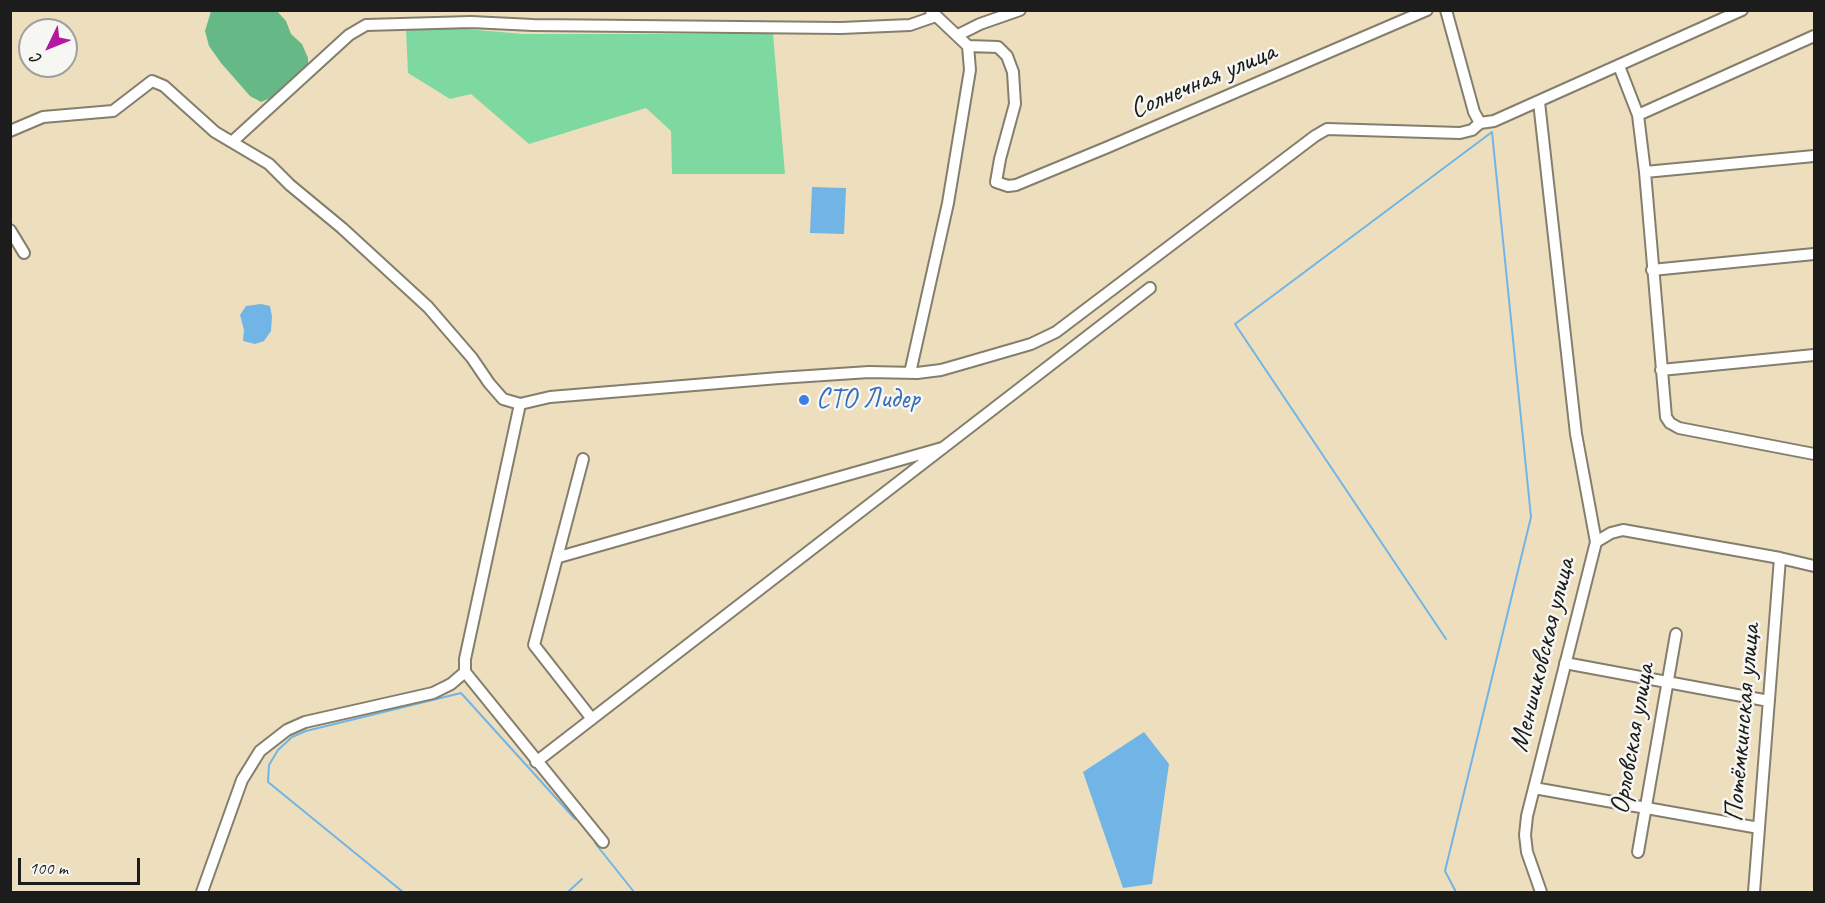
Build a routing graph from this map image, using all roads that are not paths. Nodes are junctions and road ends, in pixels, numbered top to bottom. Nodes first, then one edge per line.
1 (1020, 10) edge
2 (1427, 10) edge
3 (1446, 10) edge
4 (1742, 10) edge
5 (934, 13) edge
6 (958, 35) junction
7 (1815, 36) edge
8 (968, 46) junction
9 (1619, 66) junction
10 (1539, 102) junction
11 (1638, 115) junction
12 (1480, 123) junction
13 (10, 131) edge
14 (233, 141) junction
15 (1815, 156) edge
16 (1645, 172) junction
17 (10, 230) edge
18 (24, 253) dead end
19 (1815, 254) edge
20 (1652, 270) junction
21 (1150, 288) dead end
22 (1815, 355) edge
23 (1661, 370) junction
24 (910, 373) junction
25 (520, 404) junction
26 (947, 447) junction
27 (1815, 454) edge
28 (583, 459) dead end
29 (1596, 542) junction
30 (559, 557) junction
31 (1780, 558) junction
32 (1815, 566) edge
33 (1676, 634) dead end
34 (1565, 663) junction
35 (465, 672) junction
36 (1667, 682) junction
37 (1769, 701) junction
38 (592, 719) junction
39 (536, 762) junction
40 (1534, 788) junction
41 (1646, 808) junction
42 (1759, 828) junction
43 (603, 842) dead end
44 (1638, 852) dead end
45 (202, 892) edge
46 (1541, 892) edge
47 (1754, 892) edge

1 - 6 street
2 - 8 street, Солнечная улица
3 - 12 street
4 - 9 street
5 - 6 street
5 - 14 street
6 - 8 street
7 - 11 street
8 - 24 street
9 - 10 street
9 - 11 street
10 - 12 street
10 - 29 street
11 - 16 street
12 - 24 street
13 - 14 street
14 - 25 street
15 - 16 street
16 - 20 street
17 - 18 street
19 - 20 street
20 - 23 street
21 - 26 street
22 - 23 street
23 - 27 street
24 - 25 street
25 - 35 street
26 - 30 street
26 - 38 street
28 - 30 street
29 - 31 street, Меншиковская улица
29 - 34 street, Меншиковская улица
30 - 38 street
31 - 32 street, Меншиковская улица
31 - 37 street, Потёмкинская улица
33 - 36 street, Орловская улица
34 - 36 street
34 - 40 street, Меншиковская улица
35 - 39 street
35 - 45 street
36 - 37 street
36 - 41 street, Орловская улица
37 - 42 street, Потёмкинская улица
38 - 39 street
39 - 43 street
40 - 41 street
40 - 46 street, Меншиковская улица
41 - 42 street
41 - 44 street, Орловская улица
42 - 47 street, Потёмкинская улица

